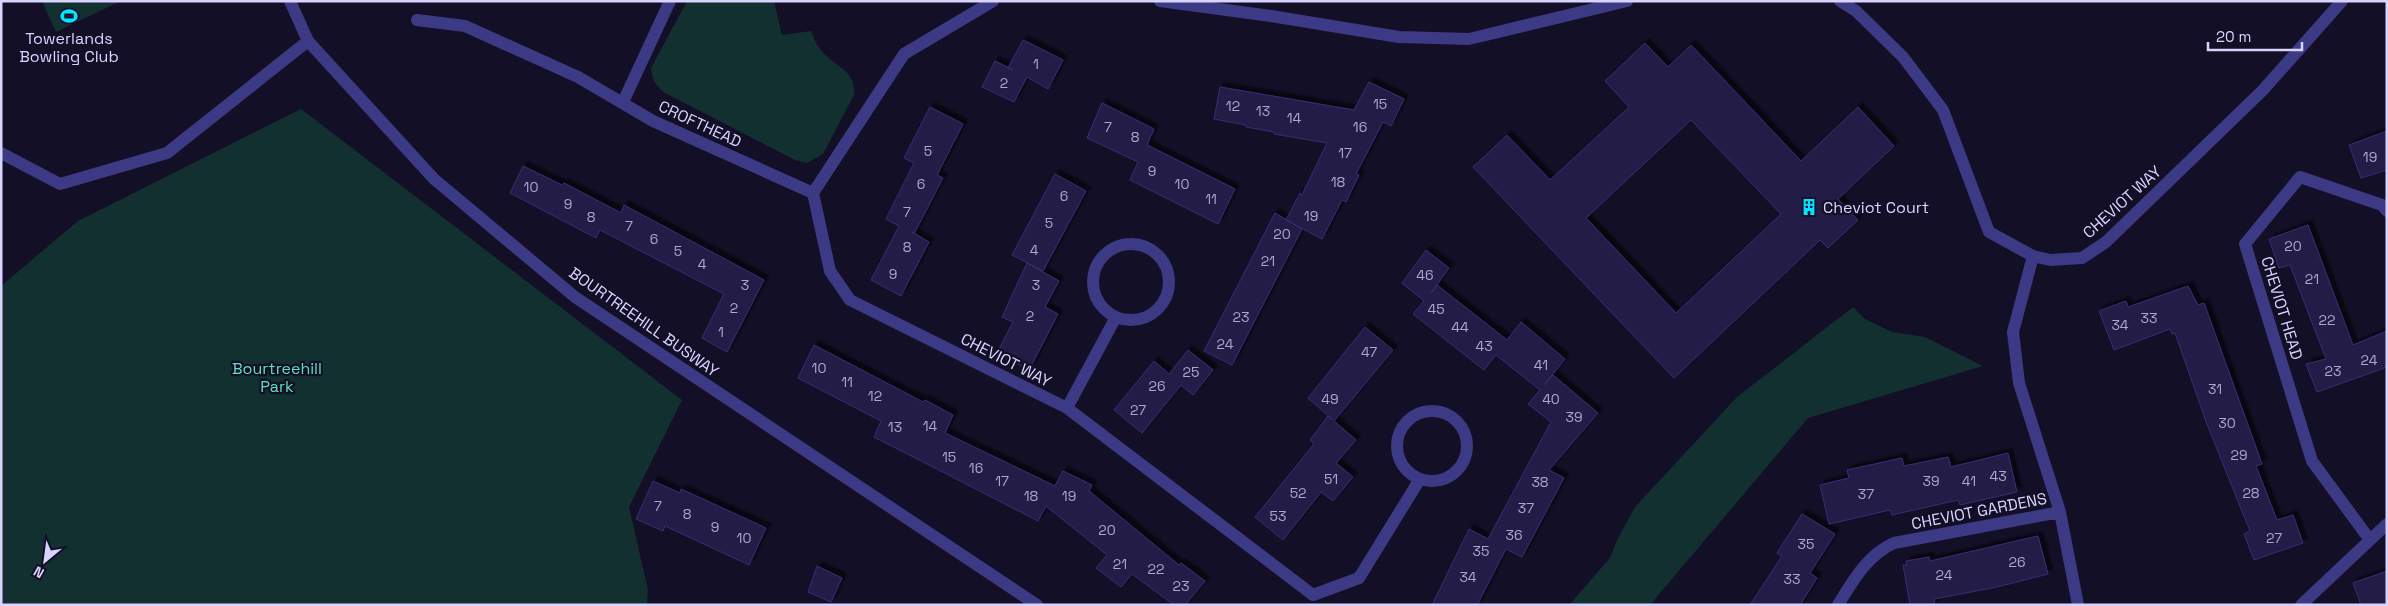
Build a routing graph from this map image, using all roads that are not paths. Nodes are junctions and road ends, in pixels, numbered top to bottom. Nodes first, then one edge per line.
1 (290, 1) edge
2 (670, 1) edge
3 (993, 1) edge
4 (1160, 1) edge
5 (1627, 1) edge
6 (1840, 1) edge
7 (2342, 1) edge
8 (418, 20) dead end
9 (308, 41) junction
10 (623, 102) junction
11 (1, 154) edge
12 (813, 193) junction
13 (2387, 211) edge
14 (2033, 256) junction
15 (1116, 317) junction
16 (1067, 408) junction
17 (1420, 479) junction
18 (2060, 512) junction
19 (2387, 524) edge
20 (2370, 540) junction
21 (1037, 605) edge
22 (1838, 605) edge
23 (2078, 605) edge
24 (2301, 605) edge

1 - 9 street, BOURTREEHILL BUSWAY
2 - 10 street
3 - 12 street
4 - 5 street
6 - 14 street, CHEVIOT WAY
7 - 14 street, CHEVIOT WAY
8 - 10 street, CROFTHEAD
9 - 11 street
9 - 21 street, BOURTREEHILL BUSWAY
10 - 12 street, CROFTHEAD
12 - 16 street, CHEVIOT WAY
13 - 20 street, CHEVIOT HEAD
14 - 18 street
15 - 15 street
15 - 16 street
16 - 17 street, CHEVIOT WAY
17 - 17 street
18 - 22 street, CHEVIOT GARDENS
18 - 23 street, CHEVIOT GARDENS
19 - 20 street
20 - 24 street

